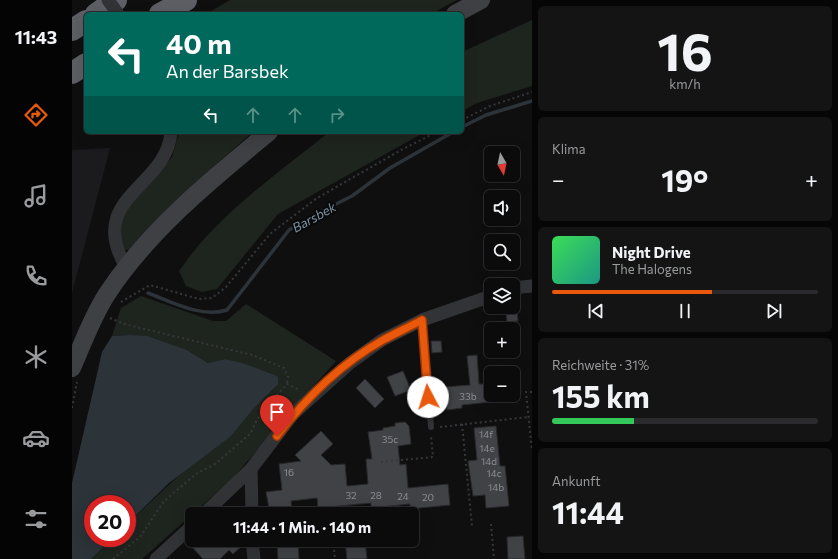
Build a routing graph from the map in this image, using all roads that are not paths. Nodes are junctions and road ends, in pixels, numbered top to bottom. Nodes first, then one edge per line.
1 (108, 0) edge
2 (116, 0) edge
3 (181, 0) edge
4 (186, 0) edge
5 (481, 0) edge
6 (99, 12) edge
7 (117, 12) edge
8 (163, 12) edge
9 (164, 12) edge
10 (459, 12) edge
11 (84, 22) edge
12 (72, 30) edge
13 (84, 65) edge
14 (72, 73) edge
15 (171, 134) edge
16 (268, 134) edge
17 (126, 267) junction
18 (532, 286) edge
19 (520, 287) edge
20 (484, 298) edge
21 (422, 320) junction
22 (72, 368) edge
23 (431, 427) road end
24 (251, 470) junction
25 (211, 507) edge
26 (252, 507) edge
27 (185, 532) edge
28 (253, 547) edge
29 (156, 559) edge
30 (254, 559) edge

1 - 7 street, bridge
2 - 6 highway
3 - 8 highway
4 - 9 highway
5 - 10 main road
11 - 12 highway
13 - 14 highway
15 - 17 street
16 - 17 main road
17 - 22 main road
18 - 19 street
20 - 21 street
21 - 23 lane
21 - 24 street
24 - 25 street
24 - 26 street
27 - 29 street
28 - 30 street

